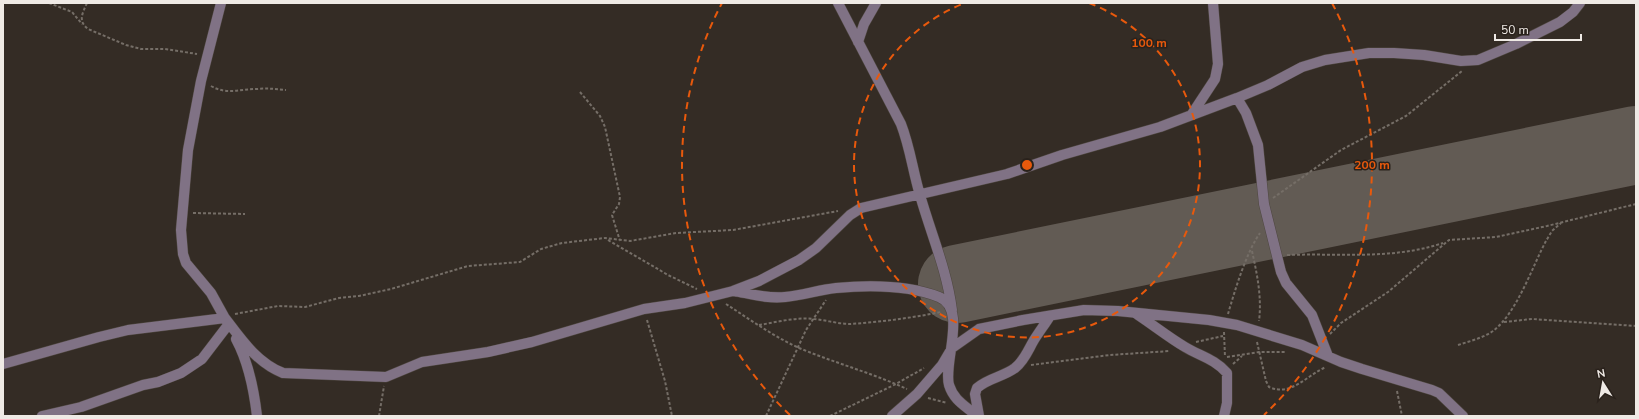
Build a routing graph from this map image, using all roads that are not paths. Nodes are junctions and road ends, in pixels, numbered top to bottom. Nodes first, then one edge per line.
1 (221, 3) edge
2 (838, 3) edge
3 (876, 3) edge
4 (1213, 3) edge
5 (1580, 3) edge
6 (858, 42) junction
7 (1237, 98) junction
8 (1192, 114) junction
9 (920, 194) junction
10 (733, 291) junction
11 (951, 311) junction
12 (1134, 312) junction
13 (1050, 316) junction
14 (225, 319) junction
15 (952, 348) junction
16 (1328, 356) junction
17 (3, 364) edge
18 (42, 416) edge
19 (257, 416) edge
20 (892, 416) edge
21 (978, 416) edge
22 (1224, 416) edge
23 (1463, 416) edge

1 - 14 street
2 - 6 street
3 - 6 street
4 - 8 street
5 - 7 street
6 - 9 street
7 - 8 street
7 - 16 street
8 - 9 street
9 - 10 street
9 - 11 street
10 - 11 street
10 - 14 street
11 - 15 street
12 - 13 street
12 - 16 street
12 - 22 street
13 - 15 street
13 - 21 street
14 - 17 street
14 - 18 street
14 - 19 street
15 - 20 street
15 - 21 street
16 - 23 street

